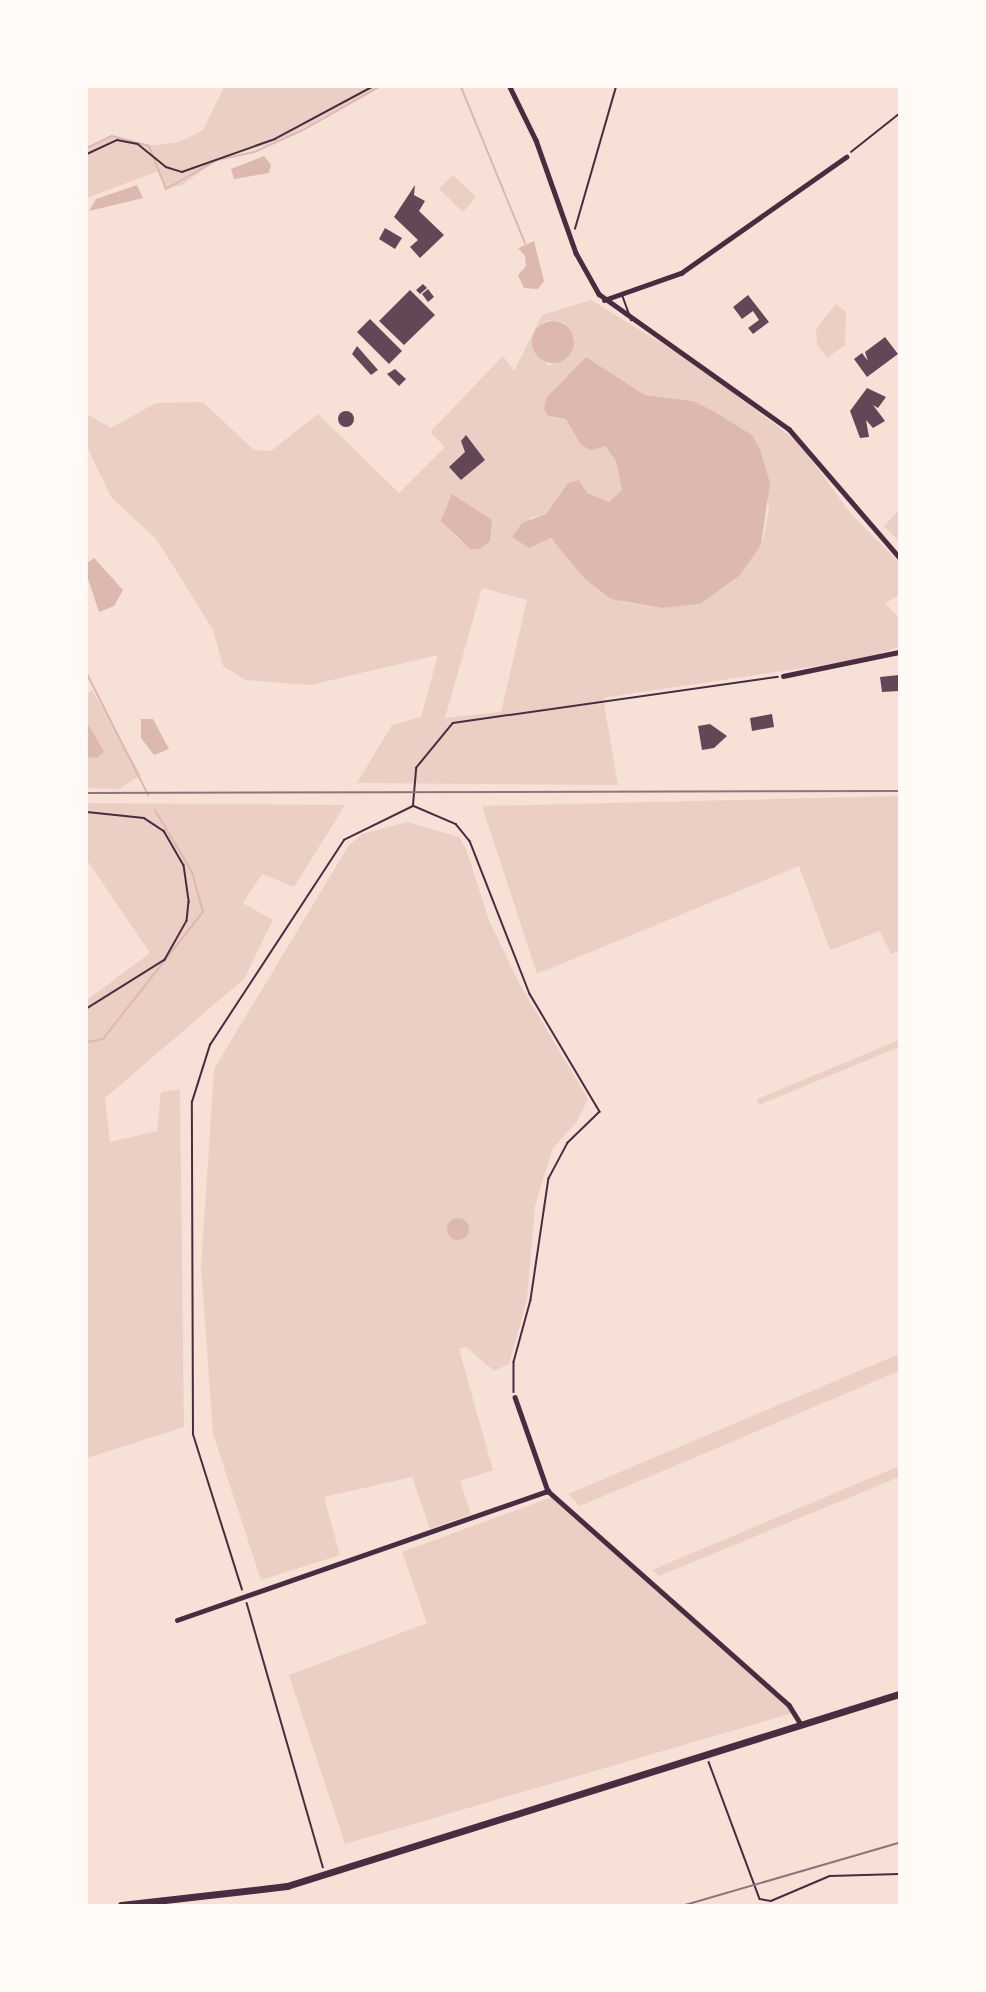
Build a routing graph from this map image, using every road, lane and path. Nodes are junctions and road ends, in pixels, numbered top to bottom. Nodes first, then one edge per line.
1 (372, 87) edge
2 (510, 87) edge
3 (616, 87) edge
4 (899, 114) edge
5 (87, 154) edge
6 (846, 157) joint
7 (570, 238) junction
8 (621, 293) junction
9 (604, 300) junction
10 (631, 320) junction
11 (899, 557) edge
12 (899, 652) edge
13 (783, 676) joint
14 (87, 691) edge
15 (87, 704) edge
16 (413, 806) junction
17 (87, 813) edge
18 (87, 1009) edge
19 (515, 1397) joint
20 (548, 1491) junction
21 (245, 1598) junction
22 (177, 1620) dead end
23 (899, 1694) edge
24 (801, 1724) junction
25 (706, 1752) junction
26 (899, 1874) edge
27 (325, 1875) junction
28 (121, 1905) edge

1 - 5 path
2 - 7 street
3 - 7 path
4 - 6 path
6 - 8 street
7 - 9 street
8 - 9 street
8 - 10 lane
9 - 10 street
10 - 11 street
12 - 13 street
13 - 16 path
14 - 15 path
16 - 19 path
16 - 21 path
17 - 18 path
19 - 20 street
20 - 21 street
20 - 24 street
21 - 22 street
21 - 27 path
23 - 24 main road
24 - 25 main road
25 - 26 path
25 - 27 main road
27 - 28 main road

